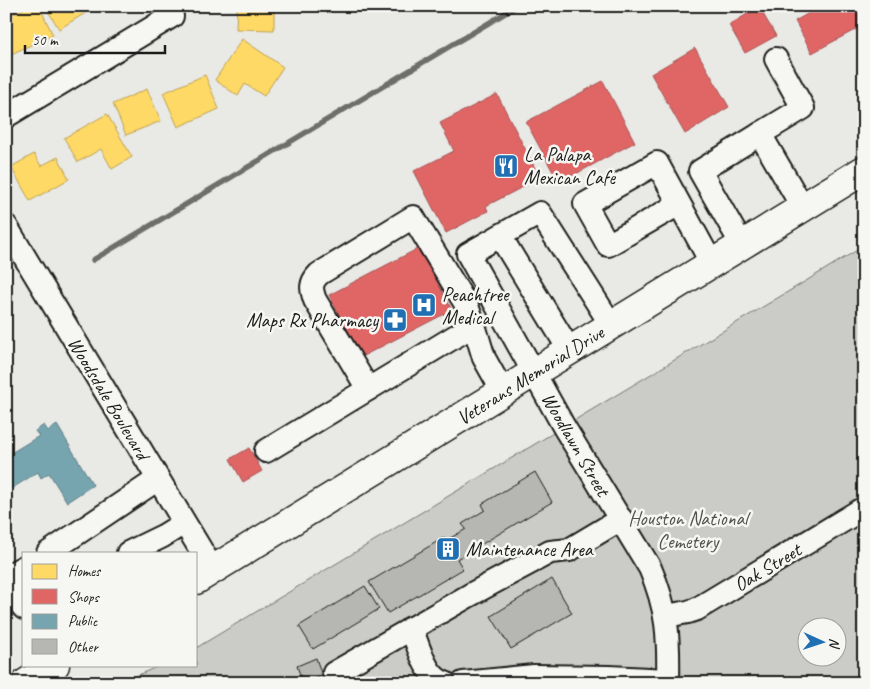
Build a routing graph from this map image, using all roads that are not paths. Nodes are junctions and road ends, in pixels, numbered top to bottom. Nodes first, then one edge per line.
1 (172, 16) dead end
2 (776, 59) dead end
3 (6, 116) edge
4 (760, 134) junction
5 (864, 170) edge
6 (679, 204) dead end
7 (804, 208) junction
8 (6, 226) edge
9 (500, 236) junction
10 (742, 246) junction
11 (712, 264) junction
12 (474, 325) junction
13 (612, 326) junction
14 (570, 351) junction
15 (535, 372) junction
16 (368, 389) junction
17 (503, 392) junction
18 (266, 451) dead end
19 (158, 479) junction
20 (864, 508) edge
21 (621, 519) junction
22 (184, 523) junction
23 (49, 552) edge
24 (130, 552) edge
25 (195, 552) edge
26 (198, 559) edge
27 (22, 568) edge
28 (204, 575) edge
29 (22, 606) edge
30 (666, 616) junction
31 (411, 628) junction
32 (53, 666) edge
33 (334, 673) dead end
34 (668, 681) edge
35 (26, 683) edge
36 (445, 683) edge
37 (463, 683) edge

1 - 3 street
2 - 4 street
4 - 7 street
4 - 10 street
5 - 7 main road, Veterans Memorial Drive
6 - 11 street
7 - 10 main road, Veterans Memorial Drive
8 - 19 street, Woodsdale Boulevard
9 - 13 street
9 - 14 street
9 - 15 street, Woodlawn Street
10 - 11 main road, Veterans Memorial Drive
11 - 13 main road, Veterans Memorial Drive
12 - 16 street
12 - 16 street
12 - 17 street
13 - 14 main road, Veterans Memorial Drive
14 - 15 main road, Veterans Memorial Drive
15 - 17 main road, Veterans Memorial Drive
15 - 21 street, Woodlawn Street
16 - 18 street
17 - 28 main road, Veterans Memorial Drive
19 - 22 street, Woodsdale Boulevard
19 - 23 street
20 - 30 street, Oak Street
21 - 30 street, Woodlawn Street
21 - 31 street
22 - 24 street
22 - 25 street, Woodsdale Boulevard
26 - 28 street, Woodsdale Boulevard
27 - 29 street
30 - 34 street, Woodlawn Street
31 - 33 street
31 - 36 street
32 - 35 main road
34 - 37 street

